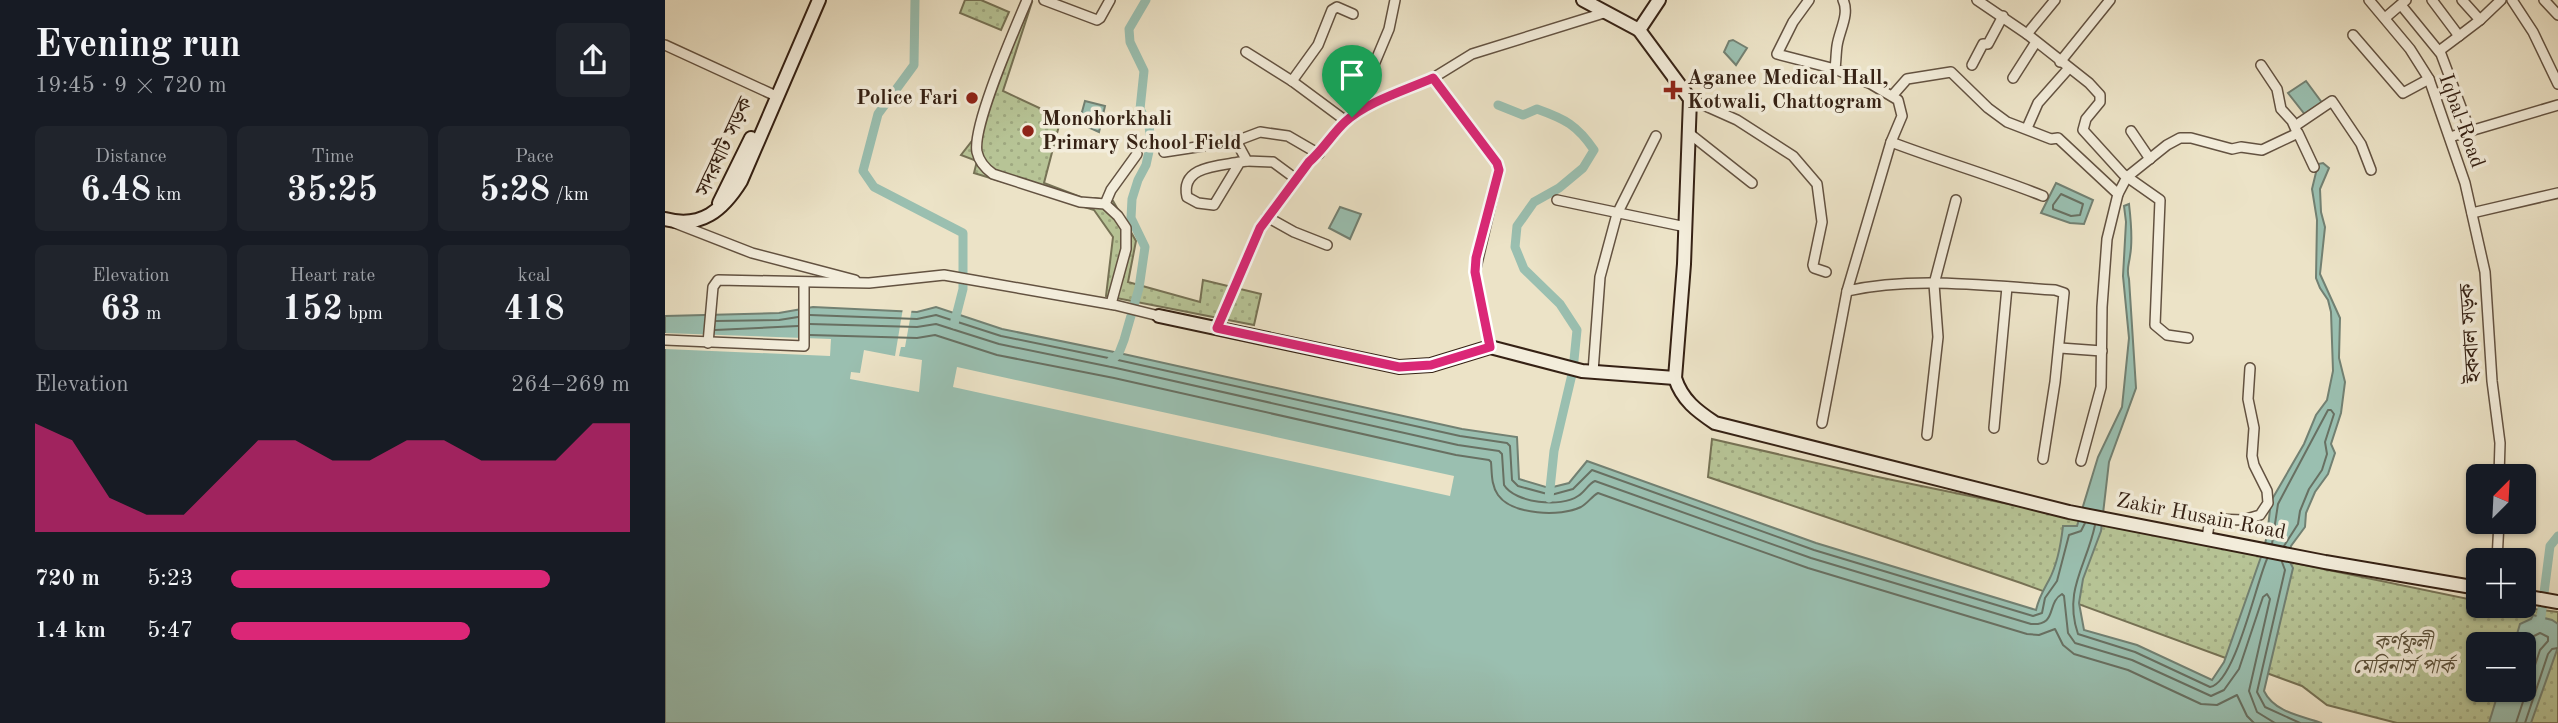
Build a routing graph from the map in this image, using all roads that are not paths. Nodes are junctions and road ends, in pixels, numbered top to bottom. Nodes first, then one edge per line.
1 (811, 0) edge
2 (819, 0) edge
3 (1027, 0) edge
4 (1044, 0) edge
5 (1110, 0) edge
6 (1395, 0) edge
7 (1583, 0) edge
8 (1659, 0) edge
9 (1809, 0) edge
10 (1843, 0) edge
11 (1978, 0) edge
12 (2055, 0) edge
13 (2110, 0) edge
14 (2369, 0) edge
15 (2432, 0) edge
16 (2462, 0) edge
17 (2501, 0) edge
18 (2512, 0) edge
19 (2544, 0) edge
20 (2404, 2) edge
21 (1607, 12) junction
22 (1353, 14) dead end
23 (2558, 15) edge
24 (2003, 16) junction
25 (2385, 18) junction
26 (2480, 20) junction
27 (1639, 30) junction
28 (2027, 34) junction
29 (2353, 35) dead end
30 (2459, 36) junction
31 (2036, 42) junction
32 (665, 46) edge
33 (2439, 51) junction
34 (1246, 52) dead end
35 (1972, 65) dead end
36 (2064, 65) junction
37 (2261, 65) dead end
38 (1835, 69) junction
39 (1433, 78) junction
40 (2013, 78) dead end
41 (2429, 79) junction
42 (1292, 81) junction
43 (2558, 84) edge
44 (773, 95) junction
45 (1892, 96) junction
46 (1690, 99) junction
47 (2558, 105) edge
48 (1349, 119) junction
49 (2027, 128) junction
50 (2297, 130) junction
51 (2131, 131) dead end
52 (2470, 131) junction
53 (1690, 135) junction
54 (1657, 136) dead end
55 (2450, 136) junction
56 (1236, 141) junction
57 (1891, 142) junction
58 (1164, 152) dead end
59 (1137, 154) dead end
60 (1319, 154) junction
61 (2150, 159) junction
62 (1244, 161) junction
63 (2314, 167) dead end
64 (2371, 170) dead end
65 (2127, 177) junction
66 (1296, 179) junction
67 (1752, 183) dead end
68 (2466, 188) joint
69 (2558, 193) edge
70 (2118, 194) junction
71 (2043, 196) dead end
72 (1557, 200) dead end
73 (1956, 200) dead end
74 (1105, 204) junction
75 (2472, 213) junction
76 (1617, 214) junction
77 (1267, 217) junction
78 (666, 219) edge
79 (1686, 227) junction
80 (1327, 245) dead end
81 (1826, 272) dead end
82 (804, 283) junction
83 (869, 283) junction
84 (1934, 284) junction
85 (2007, 287) junction
86 (1847, 291) junction
87 (1113, 304) junction
88 (1159, 316) joint
89 (1217, 328) junction
90 (2188, 338) dead end
91 (665, 340) edge
92 (708, 343) junction
93 (1490, 347) junction
94 (2060, 348) junction
95 (2102, 351) junction
96 (2250, 368) dead end
97 (1587, 371) junction
98 (1675, 378) junction
99 (1822, 423) dead end
100 (1994, 428) dead end
101 (1927, 435) dead end
102 (2043, 458) dead end
103 (2081, 461) dead end
104 (2500, 464) edge
105 (2207, 538) junction
106 (2466, 586) edge
107 (2536, 598) edge
108 (2558, 602) edge

1 - 44 street, সদরঘাট সড়ক
2 - 44 street, সদরঘাট সড়ক
3 - 74 street
4 - 5 street
6 - 48 street
7 - 21 street
8 - 27 street
9 - 38 street
10 - 38 street
11 - 24 street
12 - 28 street
13 - 36 street
14 - 25 street, Iqbal Road
15 - 30 street
16 - 26 street
17 - 26 street
18 - 43 street
19 - 23 street
20 - 25 street
20 - 33 street
21 - 27 street
21 - 39 street
22 - 42 street
24 - 28 street
24 - 35 street
25 - 41 street, Iqbal Road
26 - 30 street
27 - 46 street
28 - 31 street
29 - 41 street
30 - 33 street
31 - 36 street
31 - 40 street
32 - 44 street
33 - 52 street
34 - 42 street
36 - 49 street
36 - 65 street
37 - 50 street
38 - 45 street
39 - 48 street
39 - 93 street
41 - 55 street, Iqbal Road
42 - 48 street
44 - 78 street, সদরঘাট সড়ক
45 - 49 street
45 - 57 street
46 - 53 street
46 - 81 street
47 - 52 street
48 - 60 street
49 - 70 street
50 - 61 street
50 - 63 street
50 - 64 street
51 - 61 street
52 - 55 street
53 - 67 street
53 - 79 street
54 - 76 street
55 - 68 street, Iqbal Road
56 - 58 street
56 - 60 street
56 - 62 street
57 - 71 street
57 - 86 street
59 - 74 street
60 - 66 street
61 - 65 street
62 - 62 street
62 - 66 street
65 - 70 street
65 - 90 street
66 - 77 street
68 - 75 street, ইকবাল সড়ক
69 - 75 street
70 - 95 street
72 - 76 street
73 - 84 street
74 - 87 street
75 - 104 street, ইকবাল সড়ক
76 - 79 street
76 - 97 street
77 - 80 street
77 - 89 street
78 - 83 street
79 - 98 street
82 - 83 street
82 - 92 street
82 - 92 street
83 - 87 street
84 - 85 street
84 - 86 street
84 - 101 street
85 - 94 street
85 - 100 street
86 - 99 street
87 - 88 street
88 - 89 street
89 - 93 street
91 - 92 street
93 - 97 street
94 - 95 street
94 - 102 street
95 - 103 street
96 - 105 street
97 - 98 street
98 - 105 street, Zakir Husain Road
105 - 106 street, Zakir Husain Road
107 - 108 street

